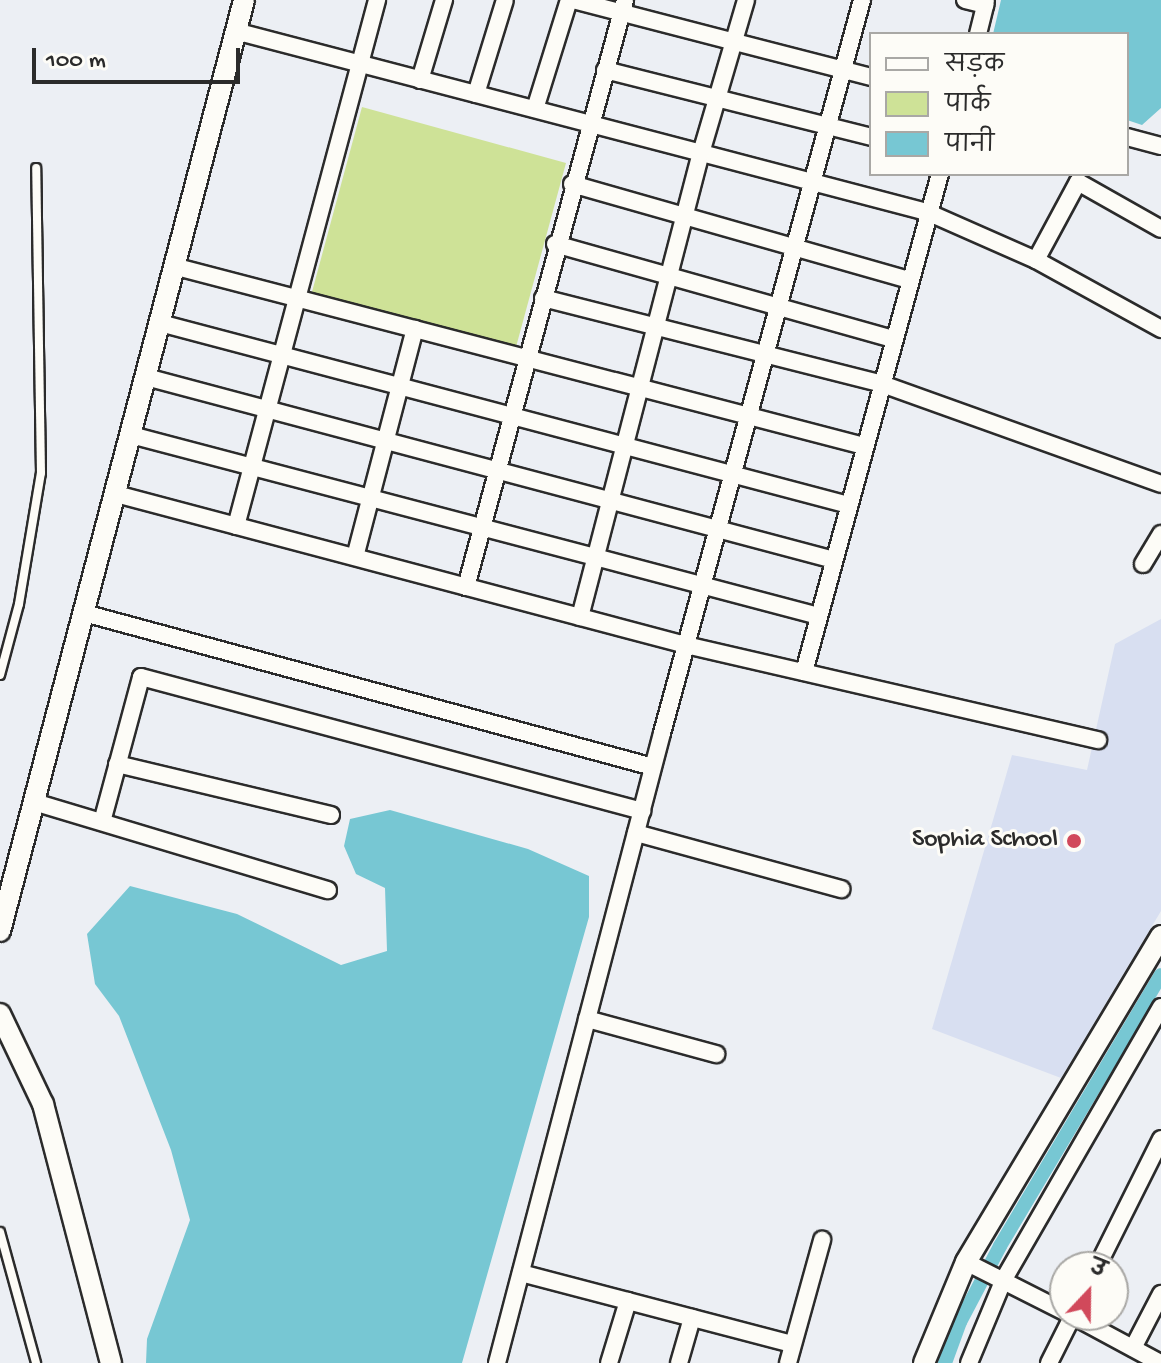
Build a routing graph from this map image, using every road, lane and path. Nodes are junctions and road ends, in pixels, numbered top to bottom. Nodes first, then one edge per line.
1 (244, 0) edge
2 (377, 0) edge
3 (444, 0) edge
4 (505, 0) edge
5 (571, 0) edge
6 (746, 0) edge
7 (862, 0) edge
8 (965, 0) edge
9 (985, 2) edge
10 (623, 6) edge
11 (235, 31) junction
12 (978, 32) edge
13 (734, 43) junction
14 (360, 64) junction
15 (605, 70) junction
16 (843, 71) junction
17 (869, 77) edge
18 (420, 80) junction
19 (476, 94) junction
20 (717, 98) junction
21 (535, 109) junction
22 (589, 123) junction
23 (828, 126) junction
24 (869, 136) edge
25 (1129, 138) edge
26 (1161, 146) edge
27 (701, 153) junction
28 (36, 168) dead end
29 (939, 176) edge
30 (813, 182) junction
31 (572, 184) junction
32 (927, 212) junction
33 (684, 217) junction
34 (1161, 229) edge
35 (555, 244) junction
36 (795, 248) junction
37 (1036, 260) junction
38 (173, 266) junction
39 (669, 276) junction
40 (909, 280) junction
41 (297, 298) junction
42 (543, 298) junction
43 (779, 307) junction
44 (160, 323) junction
45 (1159, 325) edge
46 (655, 326) junction
47 (415, 329) junction
48 (893, 339) junction
49 (766, 354) junction
50 (282, 355) junction
51 (527, 358) junction
52 (146, 377) junction
53 (882, 384) junction
54 (398, 386) junction
55 (640, 387) junction
56 (267, 409) junction
57 (511, 416) junction
58 (749, 416) junction
59 (131, 435) junction
60 (385, 440) junction
61 (624, 446) junction
62 (864, 446) junction
63 (252, 465) junction
64 (497, 469) junction
65 (733, 474) junction
66 (1161, 484) edge
67 (116, 494) junction
68 (370, 498) junction
69 (610, 499) junction
70 (849, 505) junction
71 (236, 526) junction
72 (481, 528) junction
73 (719, 528) junction
74 (1161, 534) edge
75 (355, 557) junction
76 (595, 559) junction
77 (834, 560) junction
78 (1143, 564) dead end
79 (466, 587) junction
80 (702, 587) junction
81 (84, 613) junction
82 (819, 616) junction
83 (580, 617) junction
84 (686, 645) junction
85 (804, 672) junction
86 (0, 675) edge
87 (1098, 740) dead end
88 (117, 764) junction
89 (653, 767) junction
90 (34, 802) junction
91 (642, 811) junction
92 (331, 815) dead end
93 (102, 822) junction
94 (636, 833) junction
95 (841, 889) dead end
96 (328, 890) dead end
97 (0, 931) edge
98 (1161, 936) edge
99 (1161, 1007) edge
100 (587, 1019) junction
101 (2, 1026) edge
102 (716, 1054) dead end
103 (1161, 1139) edge
104 (0, 1232) edge
105 (822, 1240) dead end
106 (1105, 1251) edge
107 (970, 1264) junction
108 (521, 1273) junction
109 (1000, 1276) junction
110 (1161, 1294) edge
111 (628, 1301) junction
112 (1049, 1303) edge
113 (692, 1318) junction
114 (1064, 1331) edge
115 (1099, 1331) edge
116 (792, 1344) junction
117 (1139, 1355) edge
118 (36, 1363) edge
119 (111, 1363) edge
120 (497, 1363) edge
121 (609, 1363) edge
122 (679, 1363) edge
123 (788, 1363) edge
124 (924, 1363) edge
125 (969, 1363) edge
126 (1049, 1363) edge
127 (1160, 1363) edge

1 - 11 street
2 - 14 street
3 - 18 street
4 - 19 street
5 - 10 street
5 - 21 street
6 - 13 street
7 - 16 street
8 - 9 street
9 - 12 street
10 - 13 street
10 - 15 street
11 - 14 street
11 - 38 street
13 - 16 street
13 - 20 street
14 - 18 street
14 - 41 street
15 - 20 street
15 - 22 street
16 - 17 street
16 - 23 street
18 - 19 street
19 - 21 street
20 - 23 street
20 - 27 street
21 - 22 street
22 - 27 street
22 - 31 street
23 - 24 street
23 - 30 street
25 - 26 street
27 - 30 street
27 - 33 street
28 - 86 lane
29 - 32 street
30 - 32 street
30 - 36 street
31 - 33 street
31 - 35 street
32 - 37 street
32 - 40 street
33 - 36 street
33 - 39 street
34 - 37 street
35 - 39 street
35 - 42 street
36 - 40 street
36 - 43 street
37 - 45 street
38 - 41 street
38 - 44 street
39 - 43 street
39 - 46 street
40 - 48 street
41 - 47 street
41 - 50 street
42 - 46 street
42 - 51 street
43 - 48 street
43 - 49 street
44 - 50 street
44 - 52 street
46 - 49 street
46 - 55 street
47 - 51 street
47 - 54 street
48 - 53 street
49 - 53 street
49 - 58 street
50 - 54 street
50 - 56 street
51 - 55 street
51 - 57 street
52 - 56 street
52 - 59 street
53 - 62 street
53 - 66 street
54 - 57 street
54 - 60 street
55 - 58 street
55 - 61 street
56 - 60 street
56 - 63 street
57 - 61 street
57 - 64 street
58 - 62 street
58 - 65 street
59 - 63 street
59 - 67 street
60 - 64 street
60 - 68 street
61 - 65 street
61 - 69 street
62 - 70 street
63 - 68 street
63 - 71 street
64 - 69 street
64 - 72 street
65 - 70 street
65 - 73 street
67 - 71 street
67 - 81 street
68 - 72 street
68 - 75 street
69 - 73 street
69 - 76 street
70 - 77 street
71 - 75 street
72 - 76 street
72 - 79 street
73 - 77 street
73 - 80 street
74 - 78 street
75 - 79 street
76 - 80 street
76 - 83 street
77 - 82 street
79 - 83 street
80 - 82 street
80 - 84 street
81 - 89 street
81 - 90 street
82 - 85 street
83 - 84 street
84 - 85 street
84 - 89 street
85 - 87 street
88 - 91 street
88 - 92 street
88 - 93 street
89 - 91 street
90 - 93 street
90 - 97 street
91 - 94 street
93 - 96 street
94 - 95 street
94 - 100 street
98 - 107 street
99 - 109 street
100 - 102 street
100 - 108 street
101 - 119 street
103 - 106 street
104 - 118 lane
105 - 116 street
107 - 109 street
107 - 124 street
108 - 111 street
108 - 120 street
109 - 112 street
109 - 125 street
110 - 117 street
111 - 113 street
111 - 121 street
113 - 116 street
113 - 122 street
114 - 126 street
115 - 117 street
116 - 123 street
117 - 127 street

